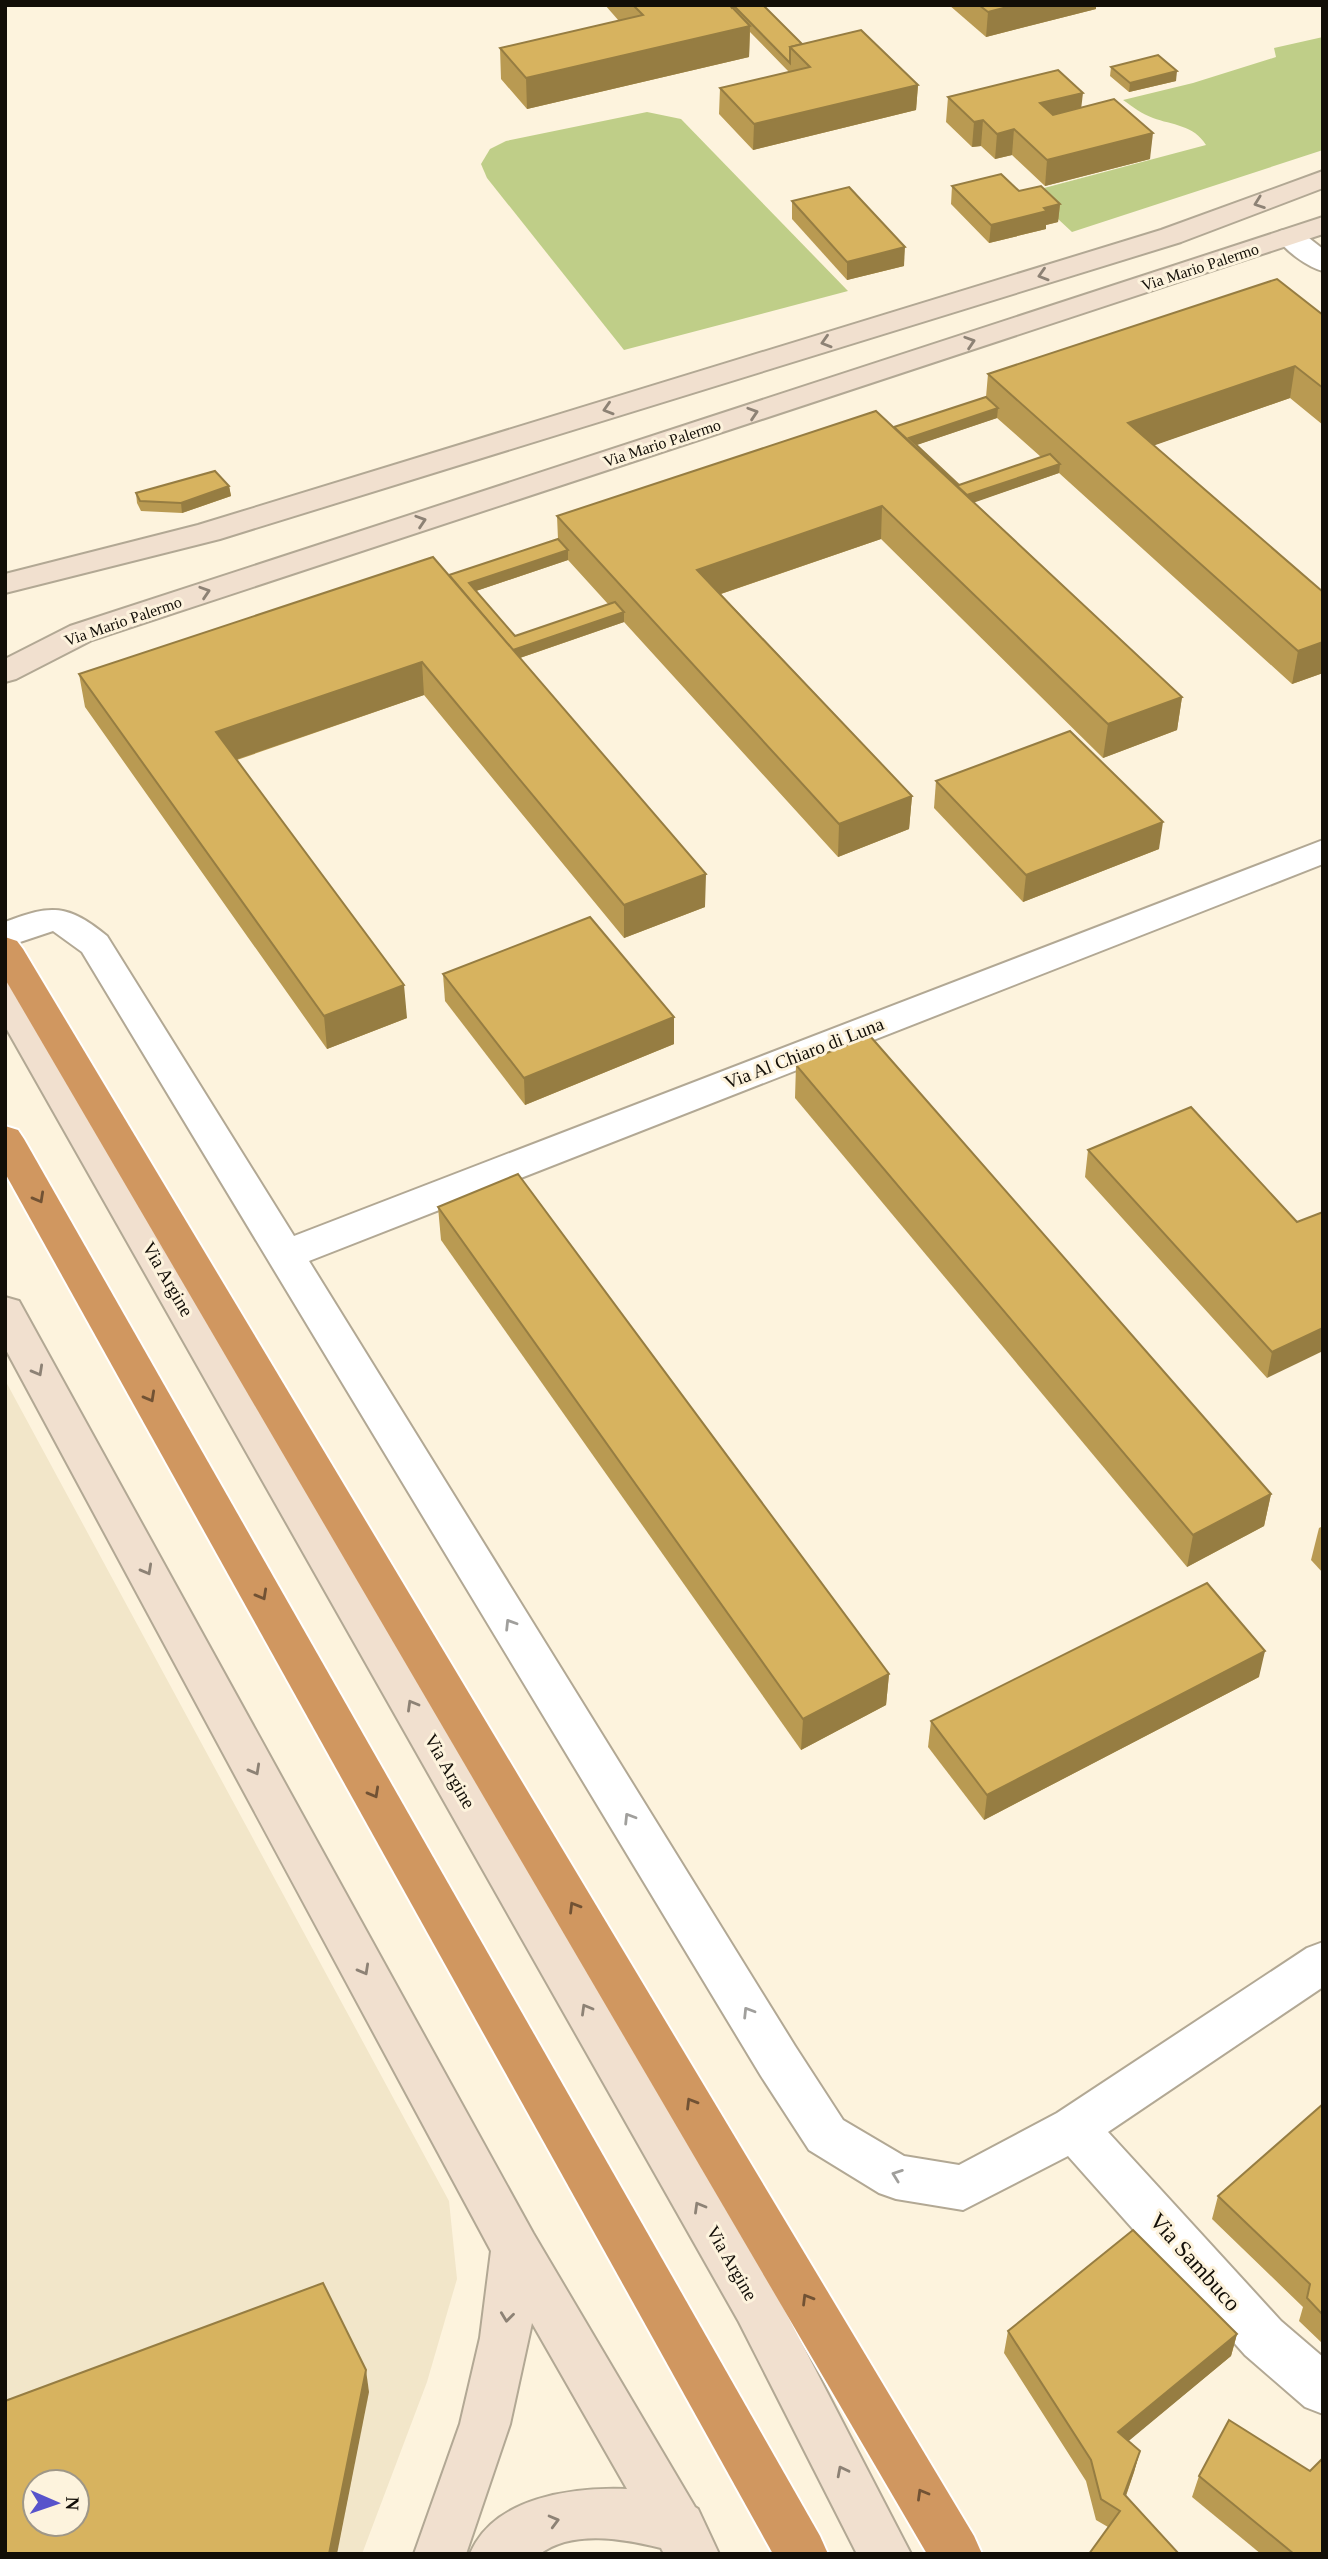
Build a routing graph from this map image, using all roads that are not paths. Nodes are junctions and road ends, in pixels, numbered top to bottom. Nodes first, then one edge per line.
1 (1323, 179) edge
2 (1323, 225) edge
3 (1290, 237) junction
4 (1323, 263) edge
5 (5, 584) edge
6 (5, 671) edge
7 (1323, 851) edge
8 (5, 935) edge
9 (5, 949) edge
10 (5, 994) edge
11 (5, 1139) edge
12 (285, 1255) junction
13 (5, 1311) edge
14 (1323, 1962) edge
15 (1074, 2128) junction
16 (516, 2249) junction
17 (1323, 2390) edge
18 (687, 2540) edge
19 (440, 2554) edge
20 (496, 2554) edge
21 (802, 2554) edge
22 (885, 2554) edge
23 (956, 2554) edge

1 -> 5 street
2 - 3 street, Via Mario Palermo
3 - 4 street
6 -> 3 street, Via Mario Palermo
7 - 12 street, Via Al Chiaro di Luna
8 - 12 street
23 -> 9 highway
22 -> 10 street, Via Argine
11 -> 21 highway
15 -> 12 street
13 -> 16 street
14 - 15 street
15 - 17 street, Via Sambuco
16 - 18 street
16 -> 19 street
20 -> 18 street

